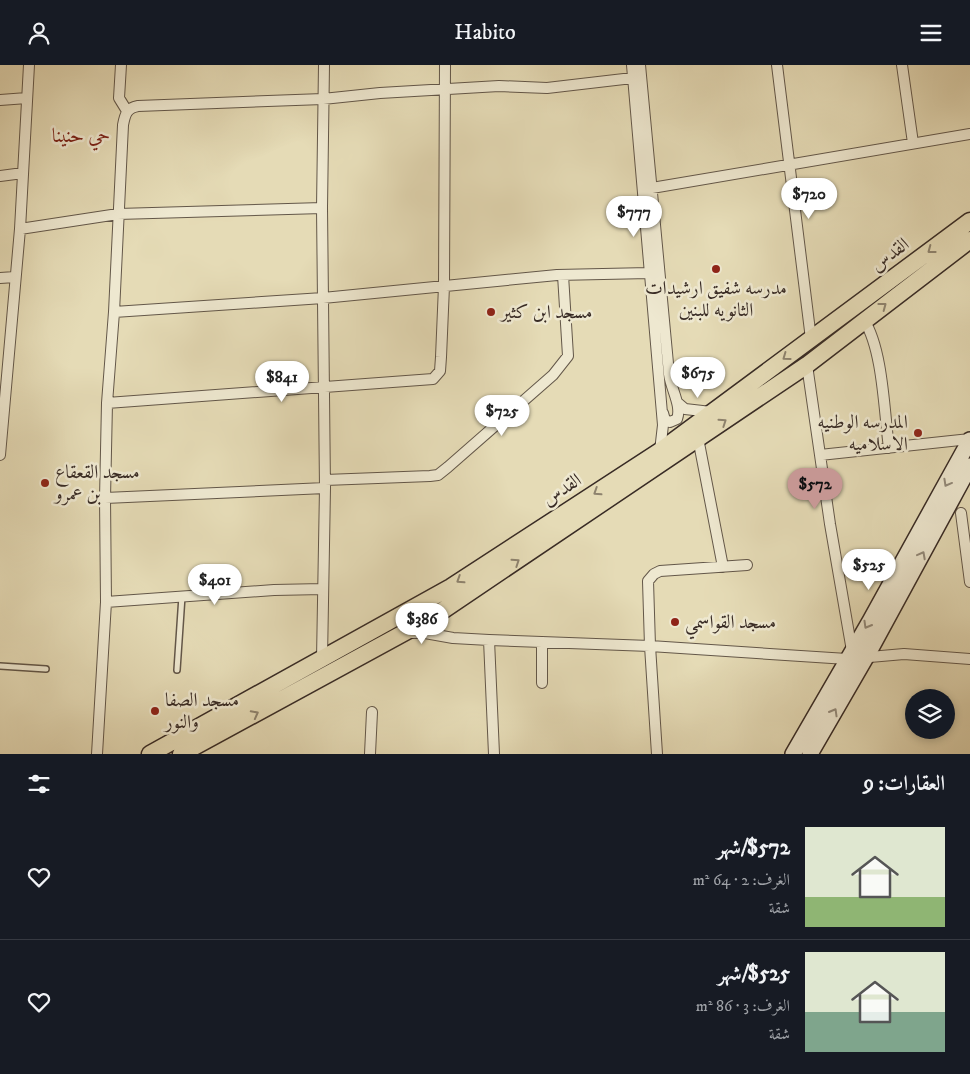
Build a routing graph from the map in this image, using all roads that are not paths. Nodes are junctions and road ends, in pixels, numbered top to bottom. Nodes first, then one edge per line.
1 (29, 65) edge
2 (121, 65) edge
3 (324, 65) edge
4 (445, 65) edge
5 (632, 65) edge
6 (640, 65) edge
7 (777, 65) edge
8 (902, 65) edge
9 (637, 77) junction
10 (446, 89) junction
11 (27, 98) junction
12 (323, 99) junction
13 (0, 100) edge
14 (127, 111) junction
15 (970, 134) edge
16 (913, 143) junction
17 (790, 164) junction
18 (23, 173) junction
19 (0, 176) edge
20 (646, 189) junction
21 (322, 208) junction
22 (118, 214) junction
23 (970, 221) edge
24 (20, 229) junction
25 (970, 240) edge
26 (649, 273) junction
27 (563, 275) junction
28 (15, 277) junction
29 (0, 278) edge
30 (444, 286) junction
31 (323, 298) junction
32 (114, 312) junction
33 (864, 320) junction
34 (811, 339) junction
35 (4, 344) edge
36 (806, 365) junction
37 (3, 384) edge
38 (324, 387) junction
39 (107, 403) junction
40 (678, 403) junction
41 (662, 410) junction
42 (711, 412) junction
43 (698, 438) junction
44 (970, 440) edge
45 (889, 448) junction
46 (660, 451) junction
47 (0, 455) edge
48 (820, 455) junction
49 (970, 467) edge
50 (325, 484) junction
51 (105, 498) junction
52 (945, 513) junction
53 (966, 513) edge
54 (747, 565) dead end
55 (723, 567) junction
56 (970, 582) edge
57 (322, 589) junction
58 (182, 596) junction
59 (106, 601) junction
60 (434, 617) junction
61 (404, 633) junction
62 (441, 635) junction
63 (489, 640) junction
64 (542, 642) junction
65 (650, 647) junction
66 (855, 656) junction
67 (322, 659) junction
68 (970, 659) edge
69 (0, 666) edge
70 (46, 669) dead end
71 (177, 670) dead end
72 (542, 683) dead end
73 (372, 712) dead end
74 (189, 752) edge
75 (97, 754) edge
76 (150, 754) edge
77 (370, 754) edge
78 (494, 754) edge
79 (657, 754) edge
80 (793, 754) edge
81 (810, 754) edge

1 - 11 street
2 - 14 street
3 - 12 street
4 - 10 street
5 - 9 street
6 - 9 street
7 - 17 street
8 - 16 street
9 - 10 street
9 - 20 street
10 - 12 street
10 - 30 street
11 - 13 street
11 - 18 street
12 - 14 street
12 - 21 street
14 - 22 street
15 - 16 street
16 - 17 street
17 - 20 street
17 - 34 street
18 - 19 street
18 - 24 street
20 - 26 street
20 - 40 street
21 - 22 street
21 - 31 street
22 - 24 street
22 - 32 street
23 -> 34 main road, القدس
24 - 28 street
33 -> 25 main road, القدس
26 - 27 street
26 - 41 street
27 - 30 street
27 - 50 street
28 - 29 street
28 - 35 street
30 - 31 street
30 - 38 street
31 - 32 street
31 - 38 street
32 - 39 street
33 - 36 main road, القدس
33 - 45 street
34 -> 42 main road, القدس
35 - 37 street
43 -> 36 main road, القدس
36 - 48 street
37 - 47 street
38 - 39 street
38 - 50 street
39 - 51 street
40 - 41 street
40 - 42 street
41 - 46 street
42 - 46 main road, القدس
43 - 55 street
60 -> 43 main road, القدس
44 - 45 street
44 -> 66 main road
45 - 48 street
46 -> 67 main road, القدس
48 - 66 street
49 - 52 main road
50 - 51 street
50 - 57 street
51 - 59 street
52 - 53 street
66 -> 52 main road
53 - 56 street
54 - 55 street
55 - 65 street
57 - 58 street
57 - 67 street
58 - 59 street
58 - 71 lane
59 - 75 street
60 - 61 main road, القدس
60 - 62 street
61 - 62 street
74 -> 61 main road, القدس
62 - 63 street
63 - 64 street
63 - 78 street
64 - 65 street
64 - 72 street
65 - 66 street
65 - 79 street
66 - 68 street
66 - 80 main road
81 -> 66 main road
67 - 76 main road, القدس
69 - 70 lane
73 - 77 street

